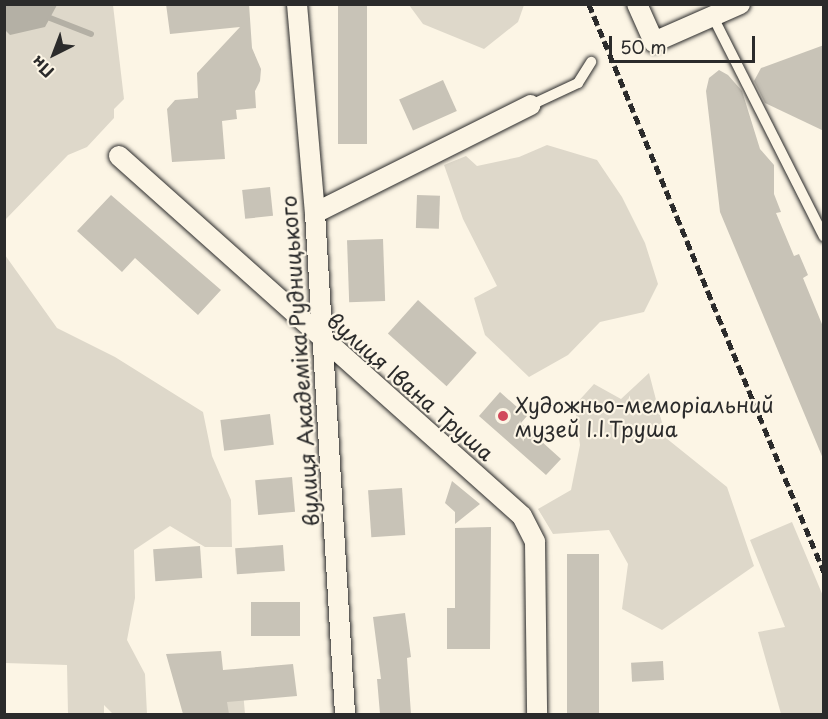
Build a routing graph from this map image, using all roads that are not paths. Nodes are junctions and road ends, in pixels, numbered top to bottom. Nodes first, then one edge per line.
1 (297, 4) edge
2 (637, 4) edge
3 (740, 4) edge
4 (713, 16) junction
5 (591, 62) dead end
6 (531, 105) joint
7 (119, 156) dead end
8 (315, 213) junction
9 (824, 237) edge
10 (323, 341) junction
11 (345, 714) edge
12 (537, 714) edge

1 - 8 street, вулиця Академіка Рудницького
2 - 4 street
3 - 4 street
4 - 9 lane
5 - 6 lane
6 - 8 street
7 - 10 street, вулиця Івана Труша
8 - 10 street, вулиця Академіка Рудницького
10 - 11 street, вулиця Академіка Рудницького
10 - 12 street, вулиця Івана Труша

